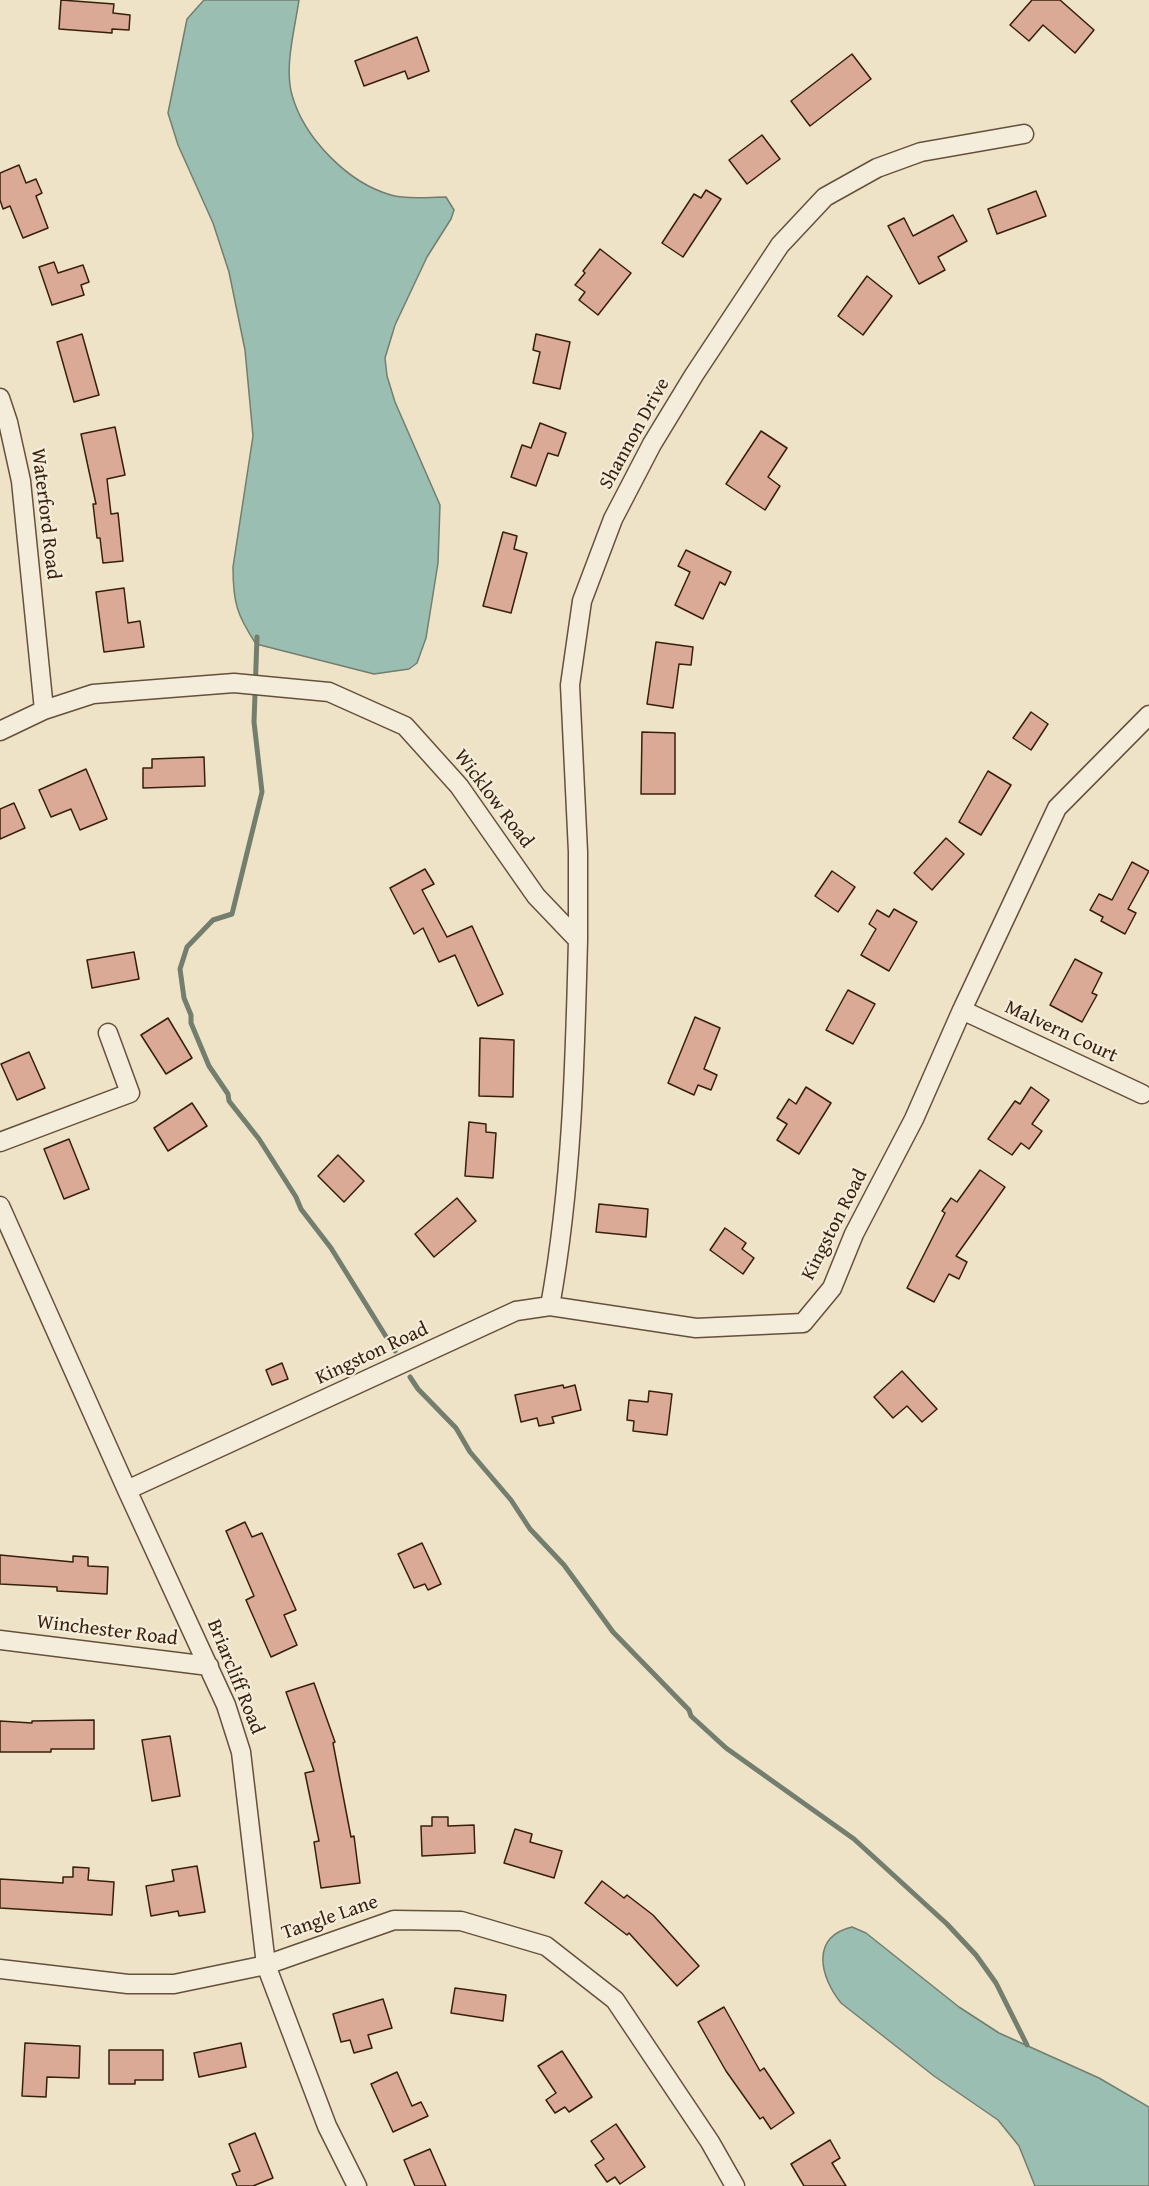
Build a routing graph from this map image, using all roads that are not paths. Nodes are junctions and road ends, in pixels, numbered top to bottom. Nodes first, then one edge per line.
1 (1024, 134) dead end
2 (0, 398) edge
3 (44, 710) junction
4 (1149, 715) edge
5 (0, 731) edge
6 (578, 940) junction
7 (962, 1010) junction
8 (108, 1033) dead end
9 (1142, 1095) dead end
10 (0, 1142) edge
11 (0, 1206) edge
12 (550, 1306) junction
13 (127, 1490) junction
14 (0, 1640) edge
15 (209, 1666) junction
16 (266, 1965) junction
17 (0, 1969) edge
18 (357, 2186) edge
19 (735, 2186) edge

1 - 6 street, Shannon Drive
2 - 3 street, Waterford Road
3 - 5 street, Wicklow Road
3 - 6 street, Wicklow Road
4 - 7 street, Kingston Road
6 - 12 street
7 - 9 street, Malvern Court
7 - 12 street, Kingston Road
8 - 10 street
11 - 13 street, Briarcliff Road
12 - 13 street, Kingston Road
13 - 15 street, Briarcliff Road
14 - 15 street, Winchester Road
15 - 16 street, Briarcliff Road
16 - 17 street, Tangle Lane
16 - 18 street, Briarcliff Road
16 - 19 street, Tangle Lane

